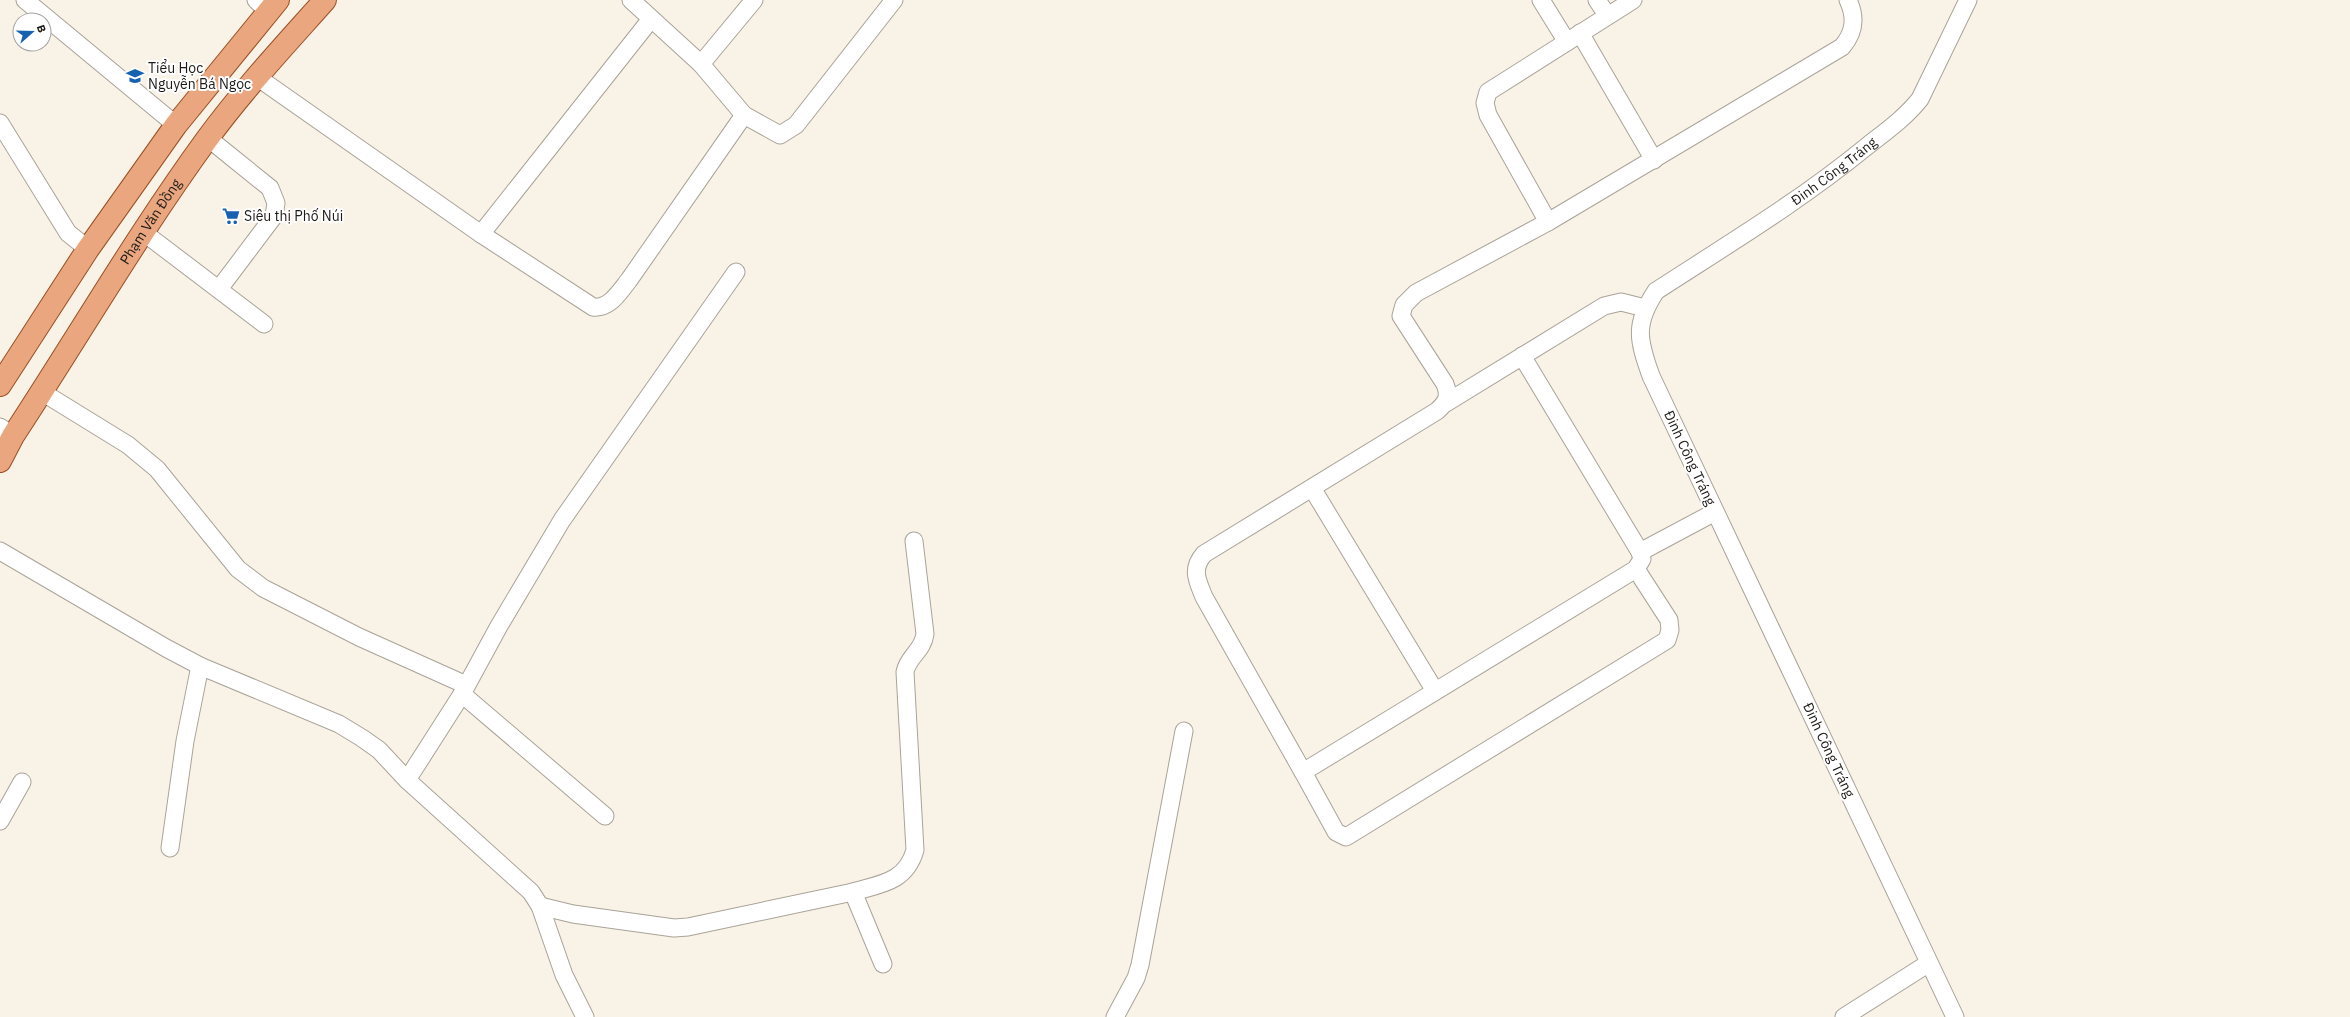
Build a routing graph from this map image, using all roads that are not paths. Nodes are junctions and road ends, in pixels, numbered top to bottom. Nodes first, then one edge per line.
1 (25, 0) edge
2 (325, 0) edge
3 (631, 0) edge
4 (754, 0) edge
5 (894, 0) edge
6 (1540, 0) edge
7 (1597, 0) edge
8 (1633, 0) edge
9 (1848, 0) edge
10 (1968, 0) edge
11 (268, 4) edge
12 (1607, 16) junction
13 (651, 19) junction
14 (1573, 37) junction
15 (701, 64) junction
16 (257, 77) junction
17 (744, 115) junction
18 (0, 123) edge
19 (176, 125) junction
20 (208, 138) junction
21 (1654, 160) junction
22 (1548, 222) junction
23 (143, 232) junction
24 (481, 234) junction
25 (88, 248) junction
26 (736, 272) dead end
27 (219, 288) junction
28 (1645, 308) junction
29 (264, 324) dead end
30 (1522, 356) junction
31 (0, 385) edge
32 (42, 392) junction
33 (1446, 403) junction
34 (7, 431) edge
35 (0, 460) edge
36 (1312, 488) junction
37 (1715, 512) junction
38 (914, 541) dead end
39 (0, 551) edge
40 (1640, 552) junction
41 (1636, 569) junction
42 (200, 666) junction
43 (464, 690) junction
44 (1435, 691) junction
45 (1184, 731) dead end
46 (1302, 772) junction
47 (407, 780) junction
48 (22, 782) dead end
49 (604, 816) dead end
50 (0, 821) edge
51 (170, 848) dead end
52 (853, 892) junction
53 (540, 906) junction
54 (1929, 962) junction
55 (883, 964) dead end
56 (585, 1017) edge
57 (1115, 1017) edge
58 (1844, 1017) edge
59 (1955, 1017) edge

1 - 19 street
2 - 16 main road, Phạm Văn Đồng
3 - 13 street
4 - 15 street
5 - 17 street
6 - 14 street
7 - 12 street
8 - 12 street
9 - 21 street
10 - 28 street, Đinh Công Tráng
11 - 19 main road
12 - 14 street
13 - 15 street
13 - 24 street
14 - 21 street
14 - 22 street
15 - 17 street
16 - 20 main road, Phạm Văn Đồng
16 - 24 street
17 - 24 street
18 - 25 street
19 - 25 main road
20 - 23 main road, Phạm Văn Đồng
20 - 27 street
21 - 22 street
22 - 33 street
23 - 27 street
23 - 32 main road, Phạm Văn Đồng
25 - 31 main road
26 - 43 street
27 - 29 street
28 - 30 street
28 - 37 street, Đinh Công Tráng
30 - 33 street
30 - 40 street
32 - 34 main road, Phạm Văn Đồng
32 - 43 street
33 - 36 street
34 - 35 main road, Phạm Văn Đồng
36 - 44 street
36 - 46 street
37 - 40 street
37 - 54 street, Đinh Công Tráng
38 - 52 street
39 - 42 street
40 - 41 street
41 - 44 street
41 - 46 street
42 - 47 street
42 - 51 street
43 - 47 street
43 - 49 street
44 - 46 street
45 - 57 street
47 - 53 street
48 - 50 street
52 - 53 street
52 - 55 street
53 - 56 street
54 - 58 street
54 - 59 street, Đinh Công Tráng

